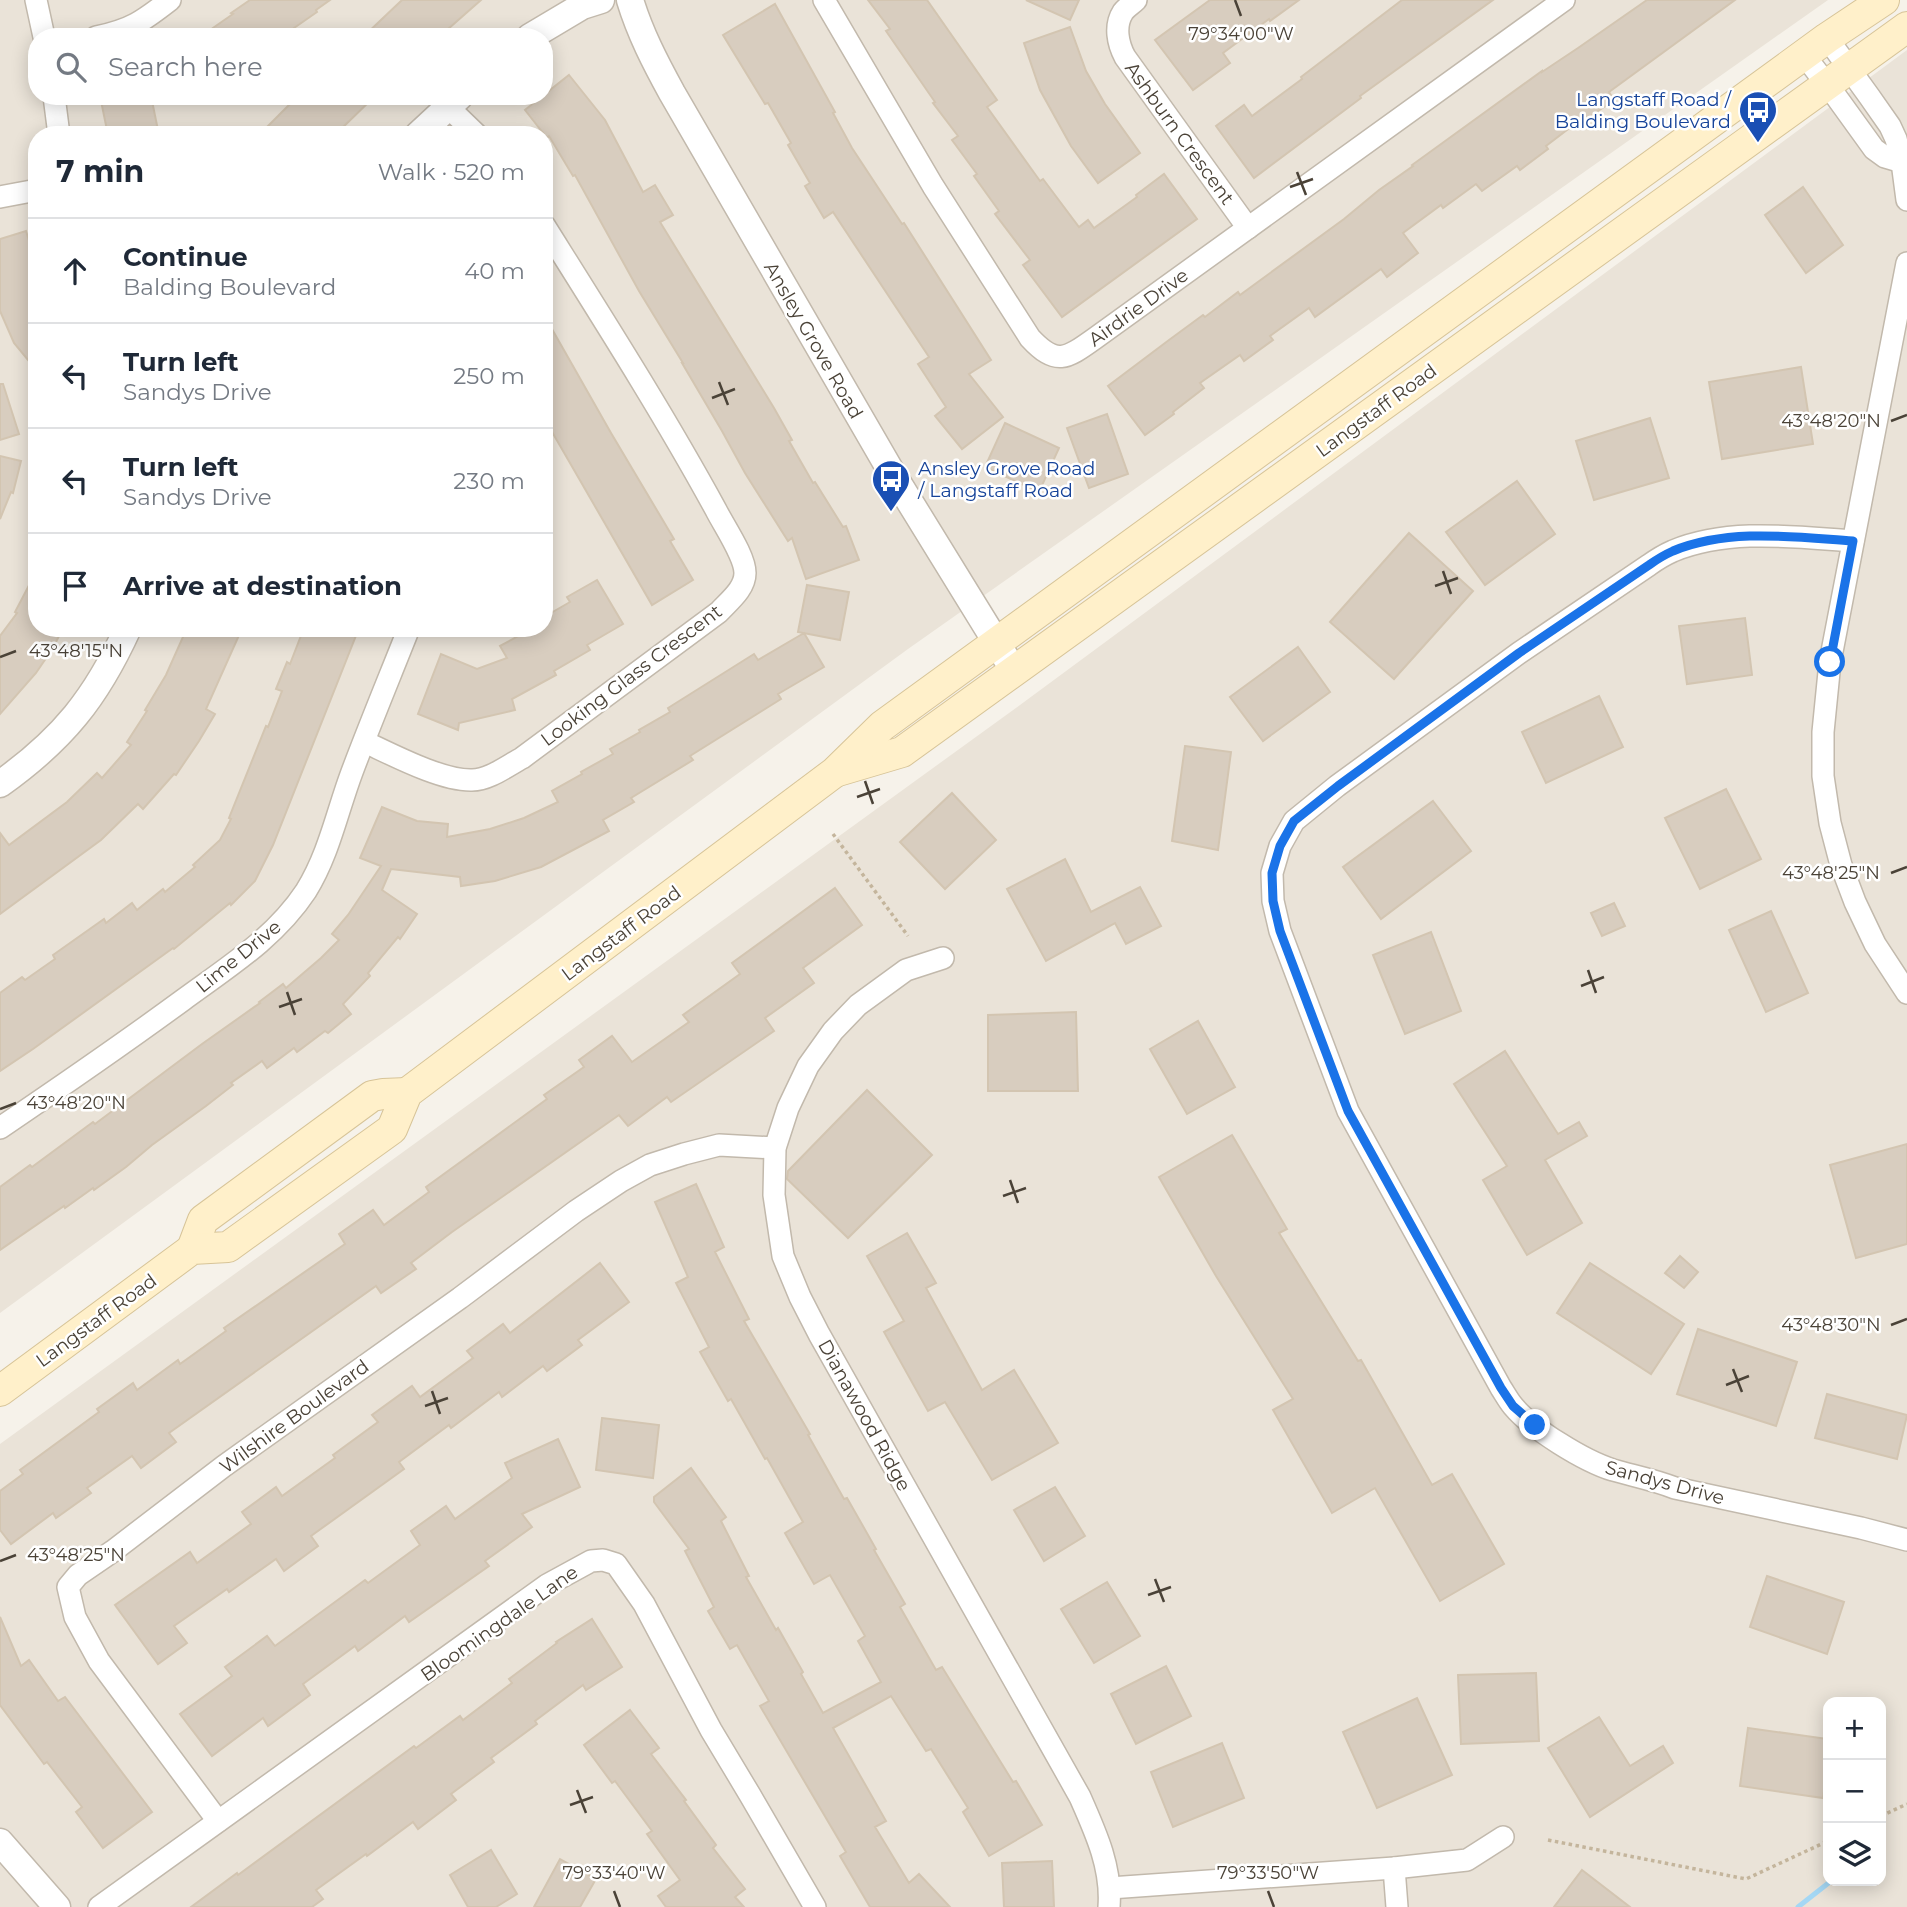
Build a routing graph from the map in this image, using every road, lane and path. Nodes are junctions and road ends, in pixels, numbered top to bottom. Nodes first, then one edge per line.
1 (36, 0) edge
2 (170, 0) edge
3 (601, 0) edge
4 (630, 0) edge
5 (824, 0) edge
6 (1136, 0) edge
7 (1564, 0) edge
8 (1884, 0) edge
9 (1907, 27) edge
10 (42, 28) edge
11 (128, 28) edge
12 (545, 28) edge
13 (1815, 47) junction
14 (1839, 76) junction
15 (55, 105) edge
16 (451, 105) edge
17 (456, 105) edge
18 (58, 126) edge
19 (428, 126) edge
20 (471, 126) edge
21 (1904, 160) edge
22 (28, 192) edge
23 (0, 197) edge
24 (1907, 200) edge
25 (1248, 228) junction
26 (553, 239) edge
27 (1907, 262) edge
28 (1853, 541) junction
29 (124, 637) edge
30 (406, 637) edge
31 (997, 642) junction
32 (1014, 671) junction
33 (365, 742) junction
34 (835, 772) junction
35 (0, 784) edge
36 (833, 834) dead end
37 (908, 936) dead end
38 (943, 958) dead end
39 (1907, 993) edge
40 (0, 1128) edge
41 (775, 1148) junction
42 (0, 1391) edge
43 (1907, 1540) edge
44 (1907, 1804) edge
45 (1886, 1814) edge
46 (218, 1821) junction
47 (1503, 1837) dead end
48 (1548, 1840) dead end
49 (0, 1842) edge
50 (1823, 1843) edge
51 (1394, 1868) junction
52 (1110, 1898) edge
53 (57, 1907) edge
54 (99, 1907) edge
55 (815, 1907) edge
56 (1397, 1907) edge

1 - 10 street
2 - 11 street
3 - 12 street
4 - 31 street, Ansley Grove Road
5 - 25 street, Airdrie Drive
6 - 25 street, Ashburn Crescent
7 - 25 street, Airdrie Drive
8 - 13 main road, Langstaff Road
9 - 14 main road, Langstaff Road
13 - 14 street
13 - 31 main road, Langstaff Road
14 - 21 street
14 - 32 main road, Langstaff Road
15 - 18 street
16 - 19 street
17 - 20 street
21 - 24 street
22 - 23 street
26 - 33 street, Looking Glass Crescent
27 - 28 street
28 - 39 street
28 - 43 street, Sandys Drive
29 - 35 street
30 - 33 street, Lime Drive
31 - 32 street, Ansley Grove Road
31 - 34 main road, Langstaff Road
32 - 34 main road, Langstaff Road
33 - 40 street, Lime Drive
34 - 42 main road, Langstaff Road
36 - 37 path
38 - 41 street, Dianawood Ridge
41 - 46 street, Wilshire Boulevard
41 - 52 street, Dianawood Ridge
44 - 45 path
46 - 54 street, Bloomingdale Lane
46 - 55 street, Bloomingdale Lane
47 - 51 street
48 - 50 path
49 - 53 street
51 - 52 street
51 - 56 street

